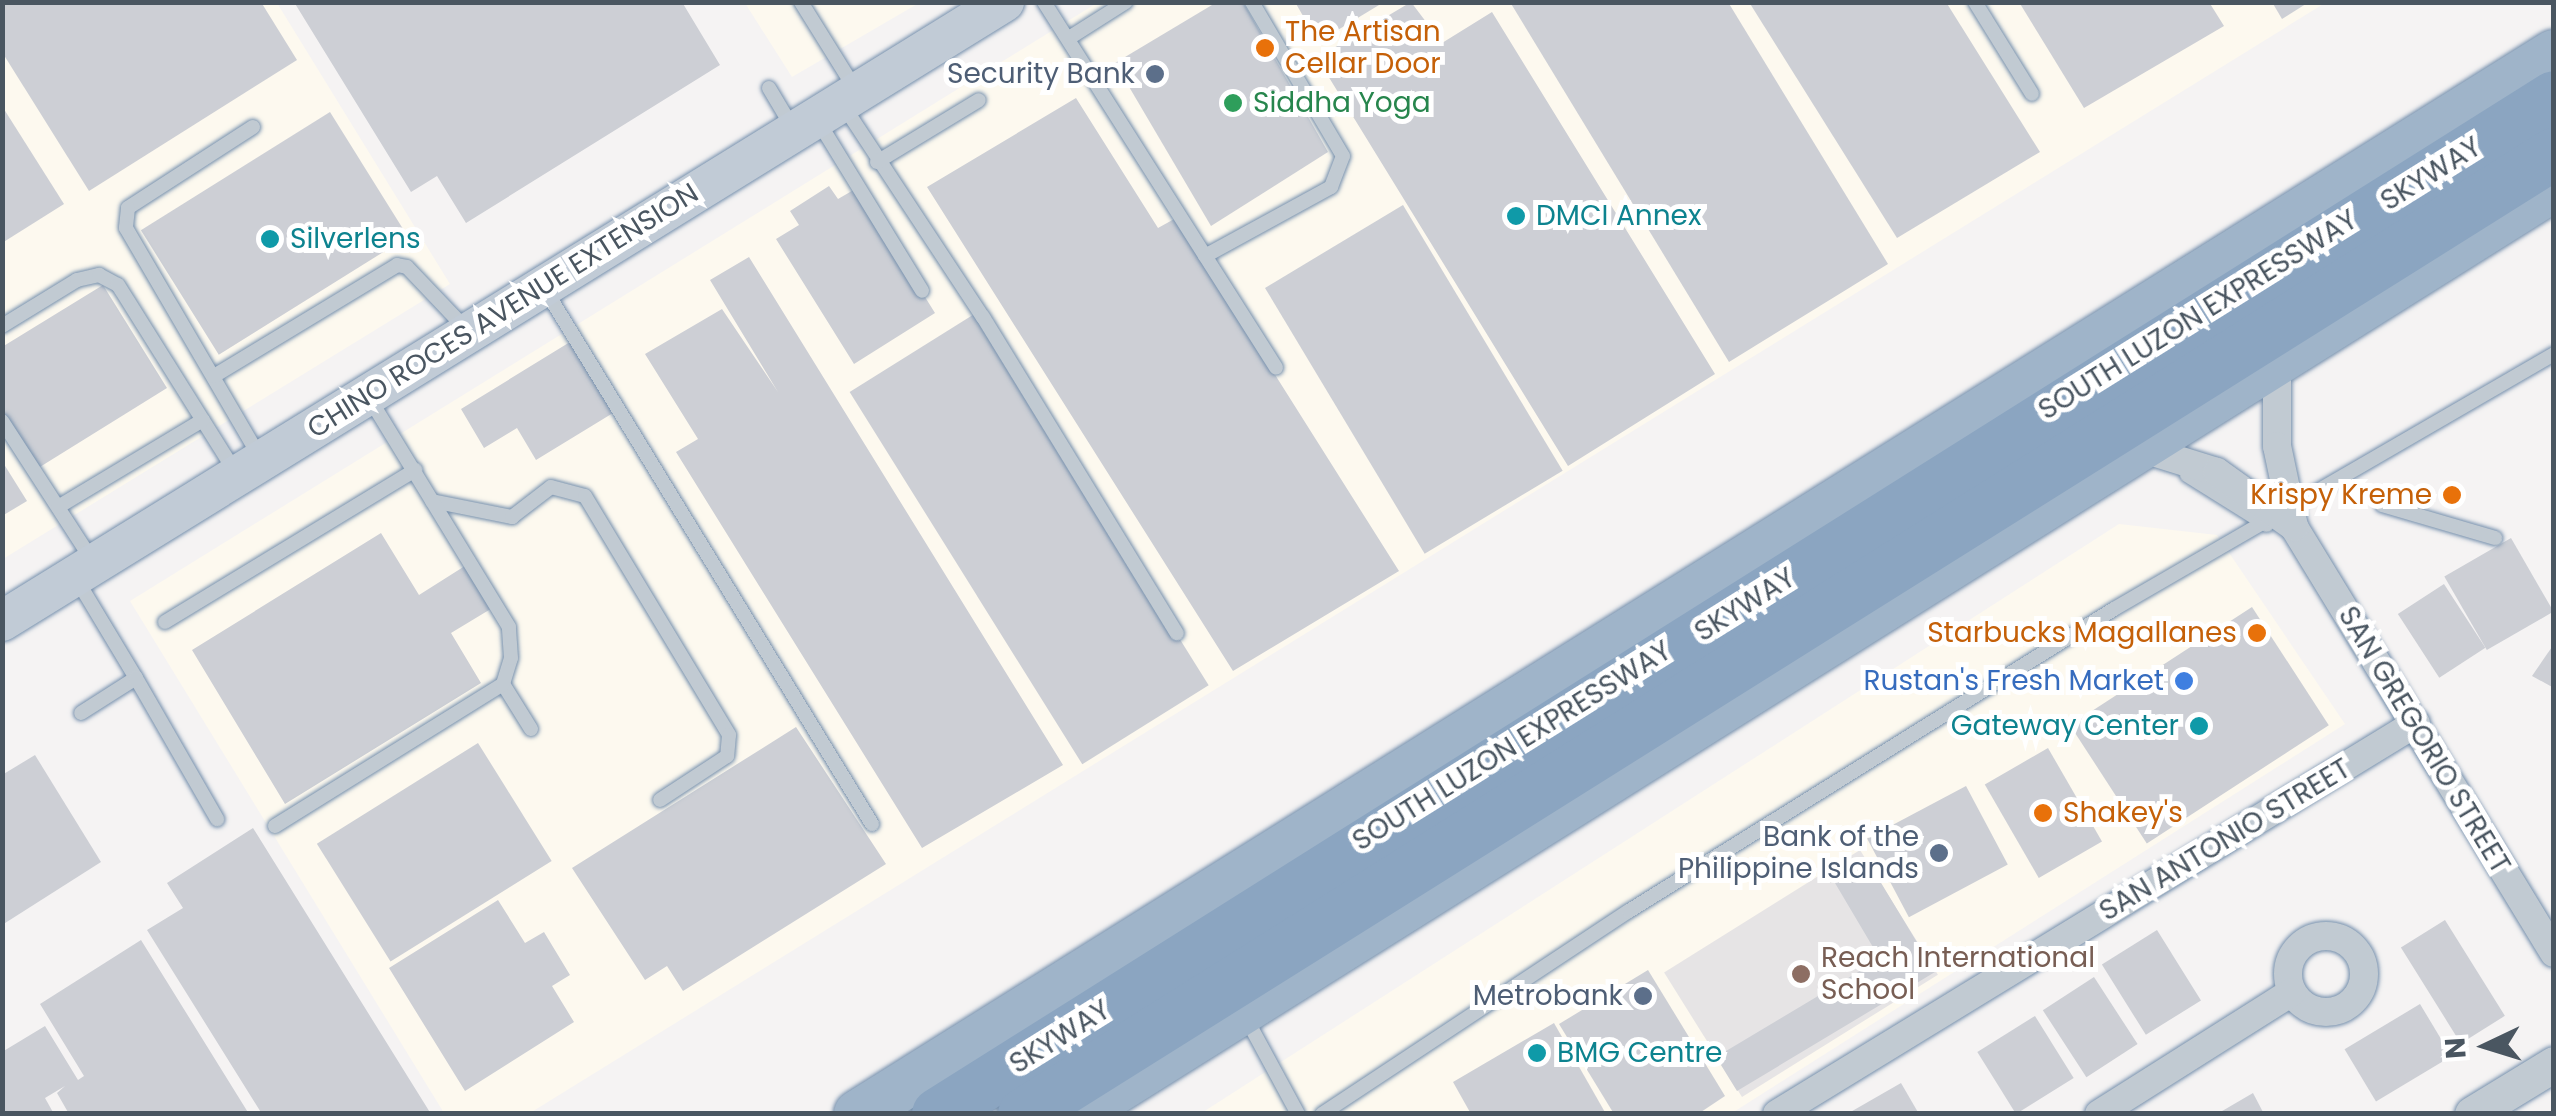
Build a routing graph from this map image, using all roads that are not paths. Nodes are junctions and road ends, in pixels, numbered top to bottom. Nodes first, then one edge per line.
1 (802, 2) edge
2 (1004, 2) edge
3 (1044, 2) edge
4 (1126, 2) edge
5 (1252, 2) edge
6 (1975, 2) edge
7 (1069, 38) junction
8 (2554, 54) edge
9 (769, 88) dead end
10 (2032, 94) dead end
11 (2554, 95) edge
12 (978, 100) dead end
13 (827, 111) junction
14 (253, 127) dead end
15 (2554, 154) edge
16 (877, 162) junction
17 (2554, 187) edge
18 (1205, 256) junction
19 (544, 286) junction
20 (922, 291) dead end
21 (2, 326) edge
22 (470, 332) junction
23 (2554, 354) edge
24 (2277, 358) junction
25 (1276, 368) dead end
26 (214, 376) junction
27 (367, 394) junction
28 (203, 420) junction
29 (2, 421) edge
30 (2136, 454) junction
31 (249, 467) junction
32 (415, 470) junction
33 (432, 501) junction
34 (55, 502) junction
35 (2382, 505) dead end
36 (2283, 520) junction
37 (2495, 538) dead end
38 (85, 570) junction
39 (2, 622) edge
40 (164, 622) dead end
41 (1177, 632) dead end
42 (136, 678) junction
43 (503, 684) junction
44 (81, 713) dead end
45 (2416, 722) junction
46 (531, 729) dead end
47 (660, 800) dead end
48 (217, 819) dead end
49 (872, 824) dead end
50 (275, 826) dead end
51 (2554, 953) edge
52 (2292, 992) dead end
53 (1241, 1010) junction
54 (1197, 1037) junction
55 (2554, 1064) edge
56 (858, 1114) edge
57 (929, 1114) edge
58 (938, 1114) edge
59 (1024, 1114) edge
60 (1077, 1114) edge
61 (1095, 1114) edge
62 (1298, 1114) edge
63 (1322, 1114) edge
64 (1777, 1114) edge
65 (2099, 1114) edge
66 (2472, 1114) edge

1 - 13 lane
2 - 13 main road, CHINO ROCES AVENUE EXTENSION
3 - 7 lane
4 - 7 lane
5 - 18 lane
6 - 10 lane
7 - 18 lane
8 - 56 highway
9 - 13 lane
11 - 57 highway, SOUTH LUZON EXPRESSWAY
11 - 58 highway, SKYWAY
12 - 16 lane
13 - 16 lane
13 - 19 main road, CHINO ROCES AVENUE EXTENSION
13 - 20 lane
14 - 26 lane
15 - 59 highway, SKYWAY
16 - 41 lane
17 - 24 highway
18 - 25 lane
19 - 22 main road, CHINO ROCES AVENUE EXTENSION
19 - 49 lane
21 - 28 lane
22 - 26 lane
22 - 27 main road, CHINO ROCES AVENUE EXTENSION
23 - 36 lane
24 - 30 highway
24 - 36 street, SAN GREGORIO STREET
26 - 31 lane
27 - 31 main road, CHINO ROCES AVENUE EXTENSION
27 - 32 lane
28 - 31 lane
28 - 34 lane
29 - 34 lane
30 - 36 street, SAN GREGORIO STREET
30 - 53 highway
31 - 38 main road, CHINO ROCES AVENUE EXTENSION
32 - 33 lane
32 - 40 lane
33 - 43 lane
33 - 47 lane
34 - 38 lane
35 - 37 lane
36 - 45 street, SAN GREGORIO STREET
36 - 63 lane
38 - 39 main road, CHINO ROCES AVENUE EXTENSION
38 - 42 lane
42 - 44 lane
42 - 48 lane
43 - 46 lane
43 - 50 lane
45 - 51 street, SAN GREGORIO STREET
45 - 64 street, SAN ANTONIO STREET
52 - 65 street
53 - 54 highway
53 - 62 lane
54 - 60 highway
54 - 61 highway
55 - 66 street

